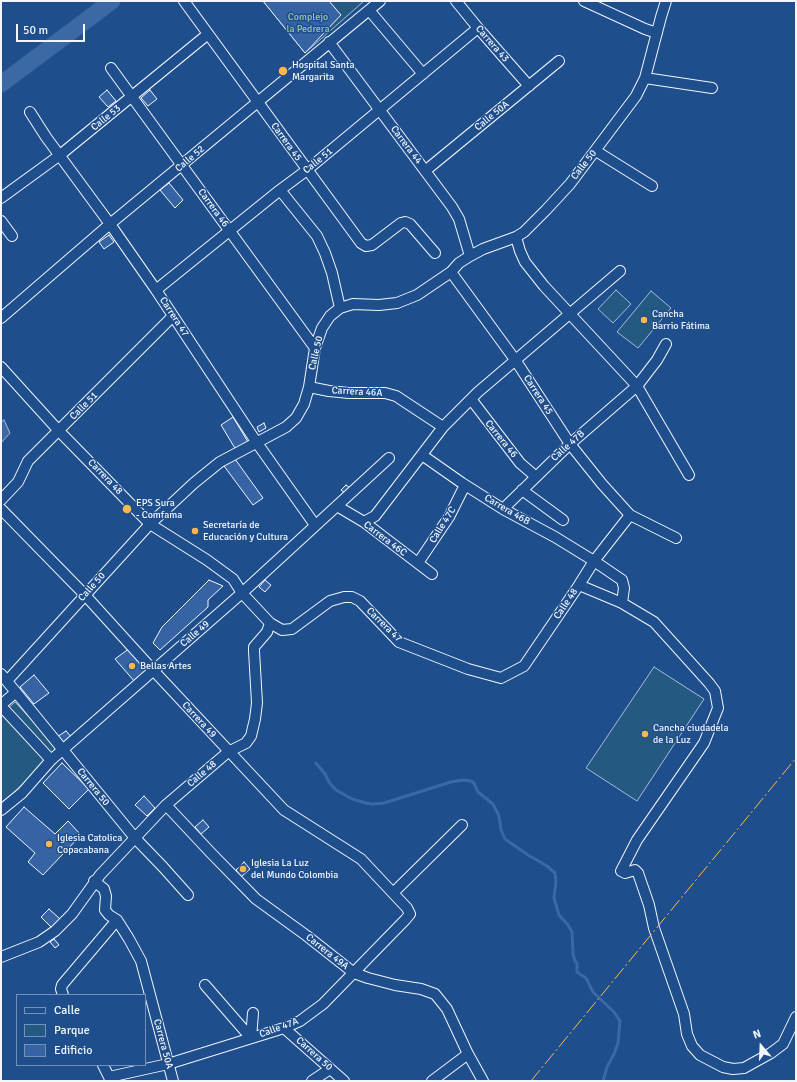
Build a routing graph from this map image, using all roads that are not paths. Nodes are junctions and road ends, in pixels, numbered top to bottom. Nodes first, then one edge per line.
1 (184, 1) edge
2 (380, 1) edge
3 (456, 1) edge
4 (584, 1) edge
5 (666, 1) edge
6 (369, 10) junction
7 (478, 28) junction
8 (656, 33) junction
9 (208, 34) junction
10 (329, 42) junction
11 (559, 61) dead end
12 (111, 68) dead end
13 (423, 74) junction
14 (645, 78) junction
15 (529, 86) junction
16 (712, 88) dead end
17 (132, 96) junction
18 (258, 102) junction
19 (379, 110) junction
20 (30, 112) dead end
21 (596, 151) junction
22 (60, 155) junction
23 (182, 165) junction
24 (307, 170) junction
25 (425, 171) junction
26 (652, 186) dead end
27 (280, 190) junction
28 (1, 198) edge
29 (1, 221) edge
30 (110, 224) junction
31 (230, 231) junction
32 (12, 236) dead end
33 (516, 237) junction
34 (435, 253) dead end
35 (470, 256) junction
36 (620, 270) dead end
37 (451, 272) junction
38 (156, 290) junction
39 (340, 308) junction
40 (570, 313) junction
41 (173, 316) junction
42 (1, 318) edge
43 (666, 344) dead end
44 (315, 348) junction
45 (516, 361) junction
46 (1, 368) edge
47 (637, 386) junction
48 (309, 387) junction
49 (471, 399) junction
50 (443, 427) junction
51 (59, 431) junction
52 (257, 443) junction
53 (570, 444) junction
54 (422, 455) junction
55 (389, 458) dead end
56 (689, 475) dead end
57 (535, 476) junction
58 (465, 485) junction
59 (522, 490) junction
60 (1, 500) edge
61 (337, 506) junction
62 (1, 509) edge
63 (503, 509) junction
64 (630, 514) junction
65 (563, 520) dead end
66 (364, 522) junction
67 (150, 524) junction
68 (315, 525) junction
69 (676, 538) dead end
70 (594, 561) junction
71 (418, 563) junction
72 (432, 574) dead end
73 (579, 585) junction
74 (242, 593) junction
75 (85, 595) junction
76 (622, 603) junction
77 (270, 623) junction
78 (417, 648) joint
79 (153, 670) junction
80 (4, 678) edge
81 (16, 692) junction
82 (1, 705) edge
83 (64, 751) junction
84 (228, 752) junction
85 (52, 760) junction
86 (166, 805) junction
87 (1, 810) edge
88 (1, 814) edge
89 (462, 825) dead end
90 (135, 838) junction
91 (94, 881) junction
92 (394, 892) junction
93 (188, 895) dead end
94 (410, 914) joint
95 (117, 920) junction
96 (1, 957) edge
97 (354, 973) junction
98 (205, 985) dead end
99 (63, 994) edge
100 (253, 1013) dead end
101 (796, 1017) edge
102 (284, 1028) junction
103 (251, 1038) junction
104 (468, 1054) junction
105 (168, 1064) junction
106 (104, 1066) edge
107 (330, 1069) junction
108 (110, 1079) edge
109 (173, 1081) edge
110 (312, 1081) edge
111 (344, 1081) edge
112 (432, 1081) edge
113 (483, 1081) edge

1 - 9 street, Carrera 45
2 - 6 street, Calle 52
3 - 7 street, Carrera 43
4 - 8 street
5 - 8 street, Calle 50
6 - 10 street, Calle 52
6 - 13 street
7 - 13 street, Calle 51
7 - 15 street, Carrera 43
8 - 14 street, Calle 50
9 - 17 street, Calle 53
9 - 18 street, Carrera 45
10 - 18 street, Calle 52
10 - 19 street, Carrera 44
11 - 15 street, Calle 50A
12 - 17 street, Carrera 46
13 - 19 street, Calle 51
14 - 16 street
14 - 21 street, Calle 50
15 - 25 street, Calle 50A
17 - 22 street, Calle 53
17 - 23 street, Carrera 46
18 - 23 street, Calle 52
18 - 24 street, Carrera 45
19 - 24 street, Calle 51
19 - 25 street, Carrera 44
20 - 22 street, Carrera 47
21 - 26 street
21 - 33 street, Calle 50
22 - 28 street, Calle 53
22 - 30 street, Carrera 47
23 - 30 street, Calle 52
23 - 31 street, Carrera 46
24 - 27 street, Calle 51
24 - 34 street, Carrera 45
25 - 35 street, Carrera 44
27 - 31 street, Calle 51
27 - 39 street
29 - 32 street
30 - 38 street, Carrera 47
30 - 42 street, Calle 52
31 - 38 street, Calle 51
31 - 44 street, Carrera 46
33 - 35 street, Calle 50
33 - 40 street
35 - 37 street, Calle 50
36 - 40 street
37 - 39 street, Calle 50
37 - 45 street, Carrera 45
38 - 41 street, Carrera 47
39 - 44 street, Calle 50
40 - 45 street
40 - 47 street
41 - 51 street, Calle 51
41 - 52 street, Carrera 47
43 - 47 street, Calle 47B
44 - 48 street, Calle 50
45 - 49 street
45 - 53 street, Carrera 45
46 - 51 street, Carrera 48
47 - 53 street, Calle 47B
47 - 56 street
48 - 50 street, Carrera 46A
48 - 52 street, Calle 50
49 - 50 street
49 - 57 street, Carrera 46
50 - 54 street
51 - 60 street, Calle 51
51 - 67 street, Carrera 48
52 - 67 street, Calle 50
52 - 68 street, Carrera 47
53 - 57 street, Calle 47B
53 - 64 street, Carrera 45
54 - 58 street, Carrera 46B
54 - 66 street
55 - 61 street, Calle 49
57 - 59 street, Calle 47B
58 - 63 street, Carrera 46B
58 - 71 street, Calle 47C
59 - 63 street, Calle 47B
59 - 65 street
61 - 66 street, Carrera 46C
61 - 68 street, Calle 49
62 - 75 street, Carrera 49
63 - 70 street, Carrera 46B
64 - 69 street, Carrera 45
64 - 70 street
66 - 71 street, Carrera 46C
67 - 74 street, Carrera 48
67 - 75 street, Calle 50
68 - 74 street, Calle 49
70 - 73 street
70 - 76 street, Carrera 46B
71 - 72 street, Carrera 46C
73 - 76 street, Calle 48
73 - 78 street, Calle 48
74 - 77 street, Carrera 48
74 - 79 street, Calle 49
75 - 79 street, Carrera 49
75 - 80 street, Calle 50
76 - 101 street, Calle 48
77 - 78 street, Carrera 47
77 - 84 street, Calle 48
79 - 83 street, Calle 49
79 - 84 street, Carrera 49
80 - 81 street, Carrera 50
81 - 82 street
81 - 83 street, Carrera 50
82 - 85 street
83 - 85 street, Calle 49
83 - 88 street
83 - 90 street, Carrera 50
84 - 86 street, Calle 48
84 - 92 street, Carrera 49
85 - 87 street, Calle 49
86 - 90 street, Calle 48
86 - 97 street, Carrera 49A
89 - 92 street
90 - 91 street, Calle 48
90 - 93 street, Carrera 50
91 - 95 street, Carrera 50A
91 - 96 street, Calle 48
92 - 94 street, Carrera 49
94 - 97 street, Calle 47A
95 - 99 street
95 - 105 street, Carrera 50A
97 - 102 street, Calle 47A
97 - 104 street, Carrera 49A
98 - 103 street
100 - 103 street
102 - 103 street, Calle 47A
102 - 107 street, Carrera 50
103 - 105 street, Calle 47A
104 - 112 street
104 - 113 street, Carrera 49A
105 - 108 street, Calle 47A
105 - 109 street, Carrera 50A
106 - 108 street
107 - 110 street
107 - 111 street, Carrera 50

